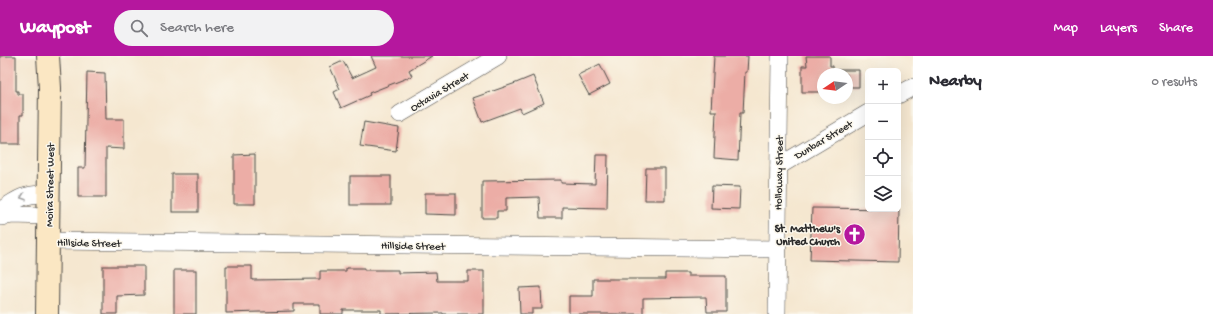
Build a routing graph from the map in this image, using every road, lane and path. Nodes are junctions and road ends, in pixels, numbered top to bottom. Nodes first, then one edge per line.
1 (48, 56) edge
2 (498, 56) edge
3 (780, 56) edge
4 (913, 87) edge
5 (901, 93) edge
6 (400, 114) dead end
7 (865, 115) edge
8 (779, 166) junction
9 (49, 194) junction
10 (0, 211) edge
11 (0, 216) edge
12 (48, 216) junction
13 (48, 241) junction
14 (777, 249) junction
15 (47, 314) edge
16 (777, 314) edge

1 - 9 main road, Moira Street West
2 - 6 street, Octavia Street
3 - 8 street, Holloway Street
4 - 5 street
7 - 8 street, Dunbar Street
8 - 14 street, Holloway Street
9 -> 10 street
9 - 12 main road, Moira Street West
11 - 12 street
12 - 13 main road, Moira Street West
13 - 14 street, Hillside Street
13 - 15 main road, Moira Street West
14 - 16 street, Holloway Street

